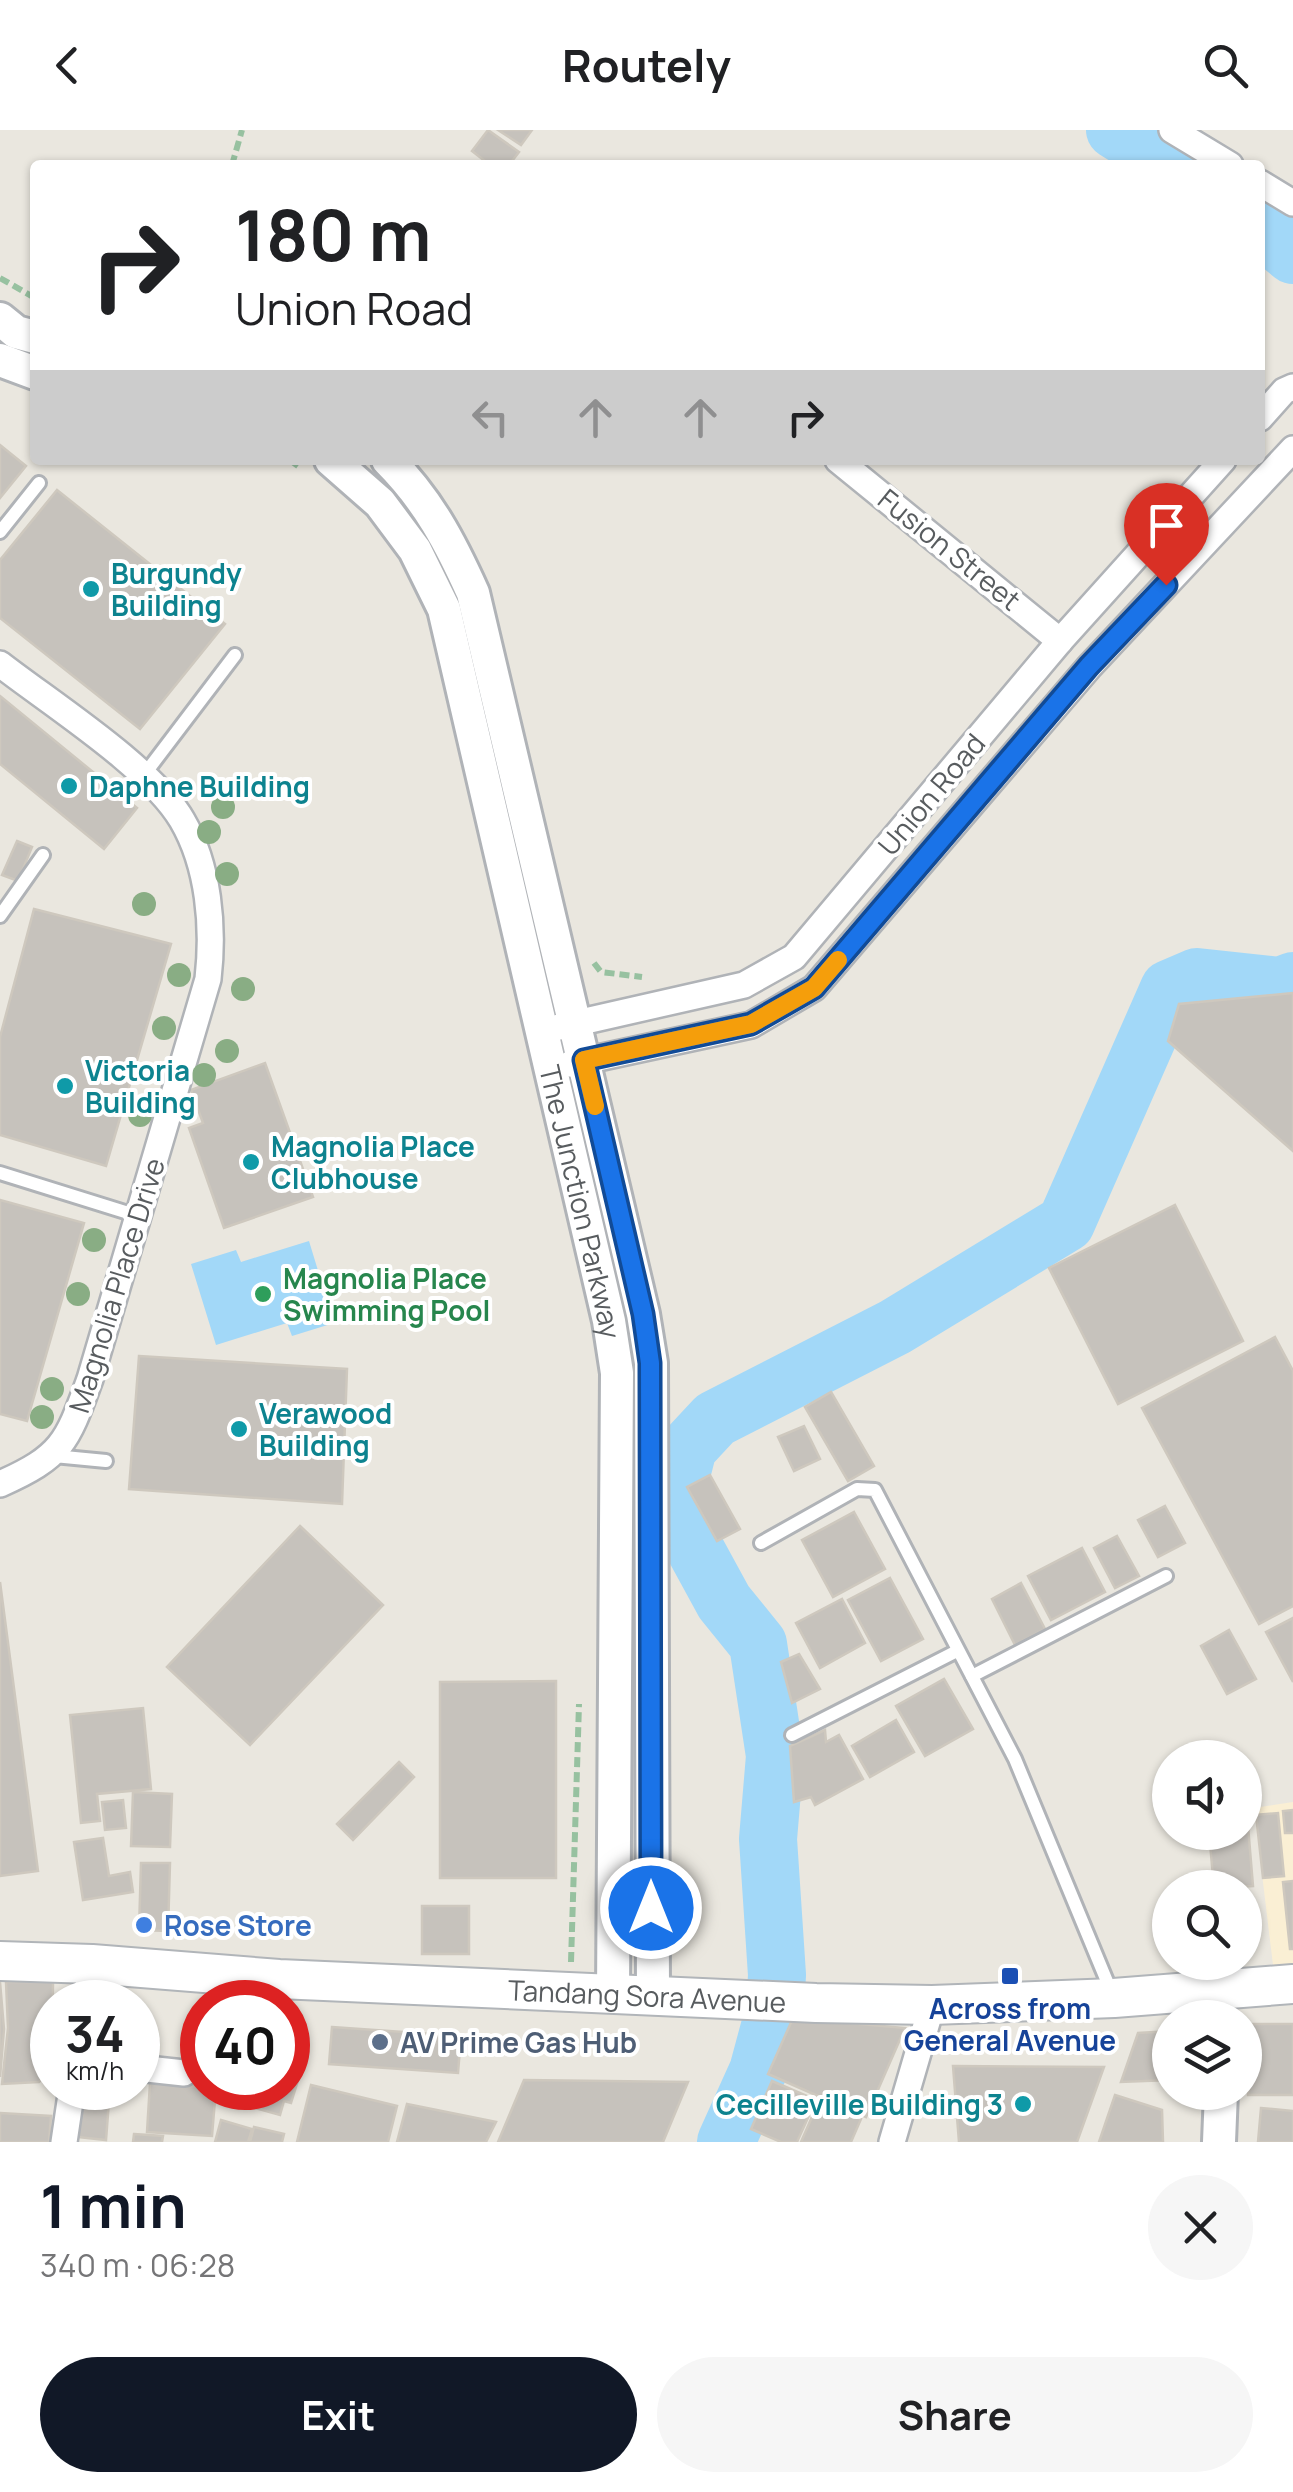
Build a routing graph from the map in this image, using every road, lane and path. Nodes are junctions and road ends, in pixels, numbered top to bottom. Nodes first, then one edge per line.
1 (242, 130) edge
2 (1172, 130) edge
3 (233, 160) edge
4 (1222, 160) edge
5 (1265, 186) edge
6 (1293, 203) edge
7 (0, 319) edge
8 (30, 336) edge
9 (0, 360) edge
10 (30, 371) edge
11 (1293, 387) edge
12 (1265, 413) edge
13 (1293, 449) edge
14 (393, 465) edge
15 (844, 465) edge
16 (1218, 465) edge
17 (318, 466) edge
18 (39, 483) dead end
19 (0, 532) edge
20 (1060, 640) junction
21 (235, 656) dead end
22 (0, 664) edge
23 (144, 774) junction
24 (43, 855) dead end
25 (0, 916) edge
26 (592, 958) dead end
27 (661, 974) dead end
28 (575, 1022) junction
29 (540, 1032) junction
30 (584, 1060) junction
31 (548, 1070) junction
32 (0, 1173) edge
33 (138, 1216) junction
34 (54, 1456) junction
35 (106, 1461) dead end
36 (0, 1484) edge
37 (760, 1543) dead end
38 (1166, 1576) dead end
39 (957, 1652) junction
40 (972, 1676) junction
41 (580, 1697) dead end
42 (792, 1735) dead end
43 (651, 1876) junction
44 (614, 1877) junction
45 (0, 1960) edge
46 (92, 1964) junction
47 (561, 1974) dead end
48 (89, 1980) edge
49 (1293, 1984) edge
50 (613, 1994) junction
51 (666, 1996) junction
52 (1114, 1998) junction
53 (1152, 2000) edge
54 (1238, 2000) edge
55 (932, 2005) junction
56 (69, 2110) edge
57 (1220, 2110) edge
58 (64, 2142) edge
59 (892, 2142) edge
60 (1219, 2142) edge

1 - 3 path
2 - 4 street
5 - 6 street
7 - 8 street
9 - 10 street
11 - 12 street
13 - 30 street, Union Road
14 - 28 street, The Junction Parkway
15 - 20 street, Fusion Street
16 - 20 street, Union Road
17 - 29 street, The Junction Parkway
18 - 19 lane
20 - 28 street, Union Road
21 - 23 lane
22 - 23 street, Magnolia Place Drive
23 - 33 street, Magnolia Place Drive
24 - 25 lane
26 - 27 path
28 - 29 street, Union Road
28 - 30 street, The Junction Parkway
29 - 31 street, The Junction Parkway
30 - 31 street, Union Road
30 - 43 street, The Junction Parkway
31 - 44 street, The Junction Parkway
32 - 33 lane
33 - 34 street, Magnolia Place Drive
34 - 35 lane
34 - 36 street
37 - 39 lane
38 - 40 lane
39 - 40 lane
39 - 42 lane
40 - 52 lane
41 - 47 path
43 - 44 street
43 - 51 street, The Junction Parkway
44 - 50 street, The Junction Parkway
45 - 46 main road, Tandang Sora Avenue
46 - 48 street
46 - 50 main road, Tandang Sora Avenue
49 - 54 main road, Tandang Sora Avenue
50 - 51 main road, Tandang Sora Avenue
51 - 55 main road, Tandang Sora Avenue
52 - 53 main road, Tandang Sora Avenue
52 - 55 main road, Tandang Sora Avenue
55 - 59 street
56 - 58 street
57 - 60 street

